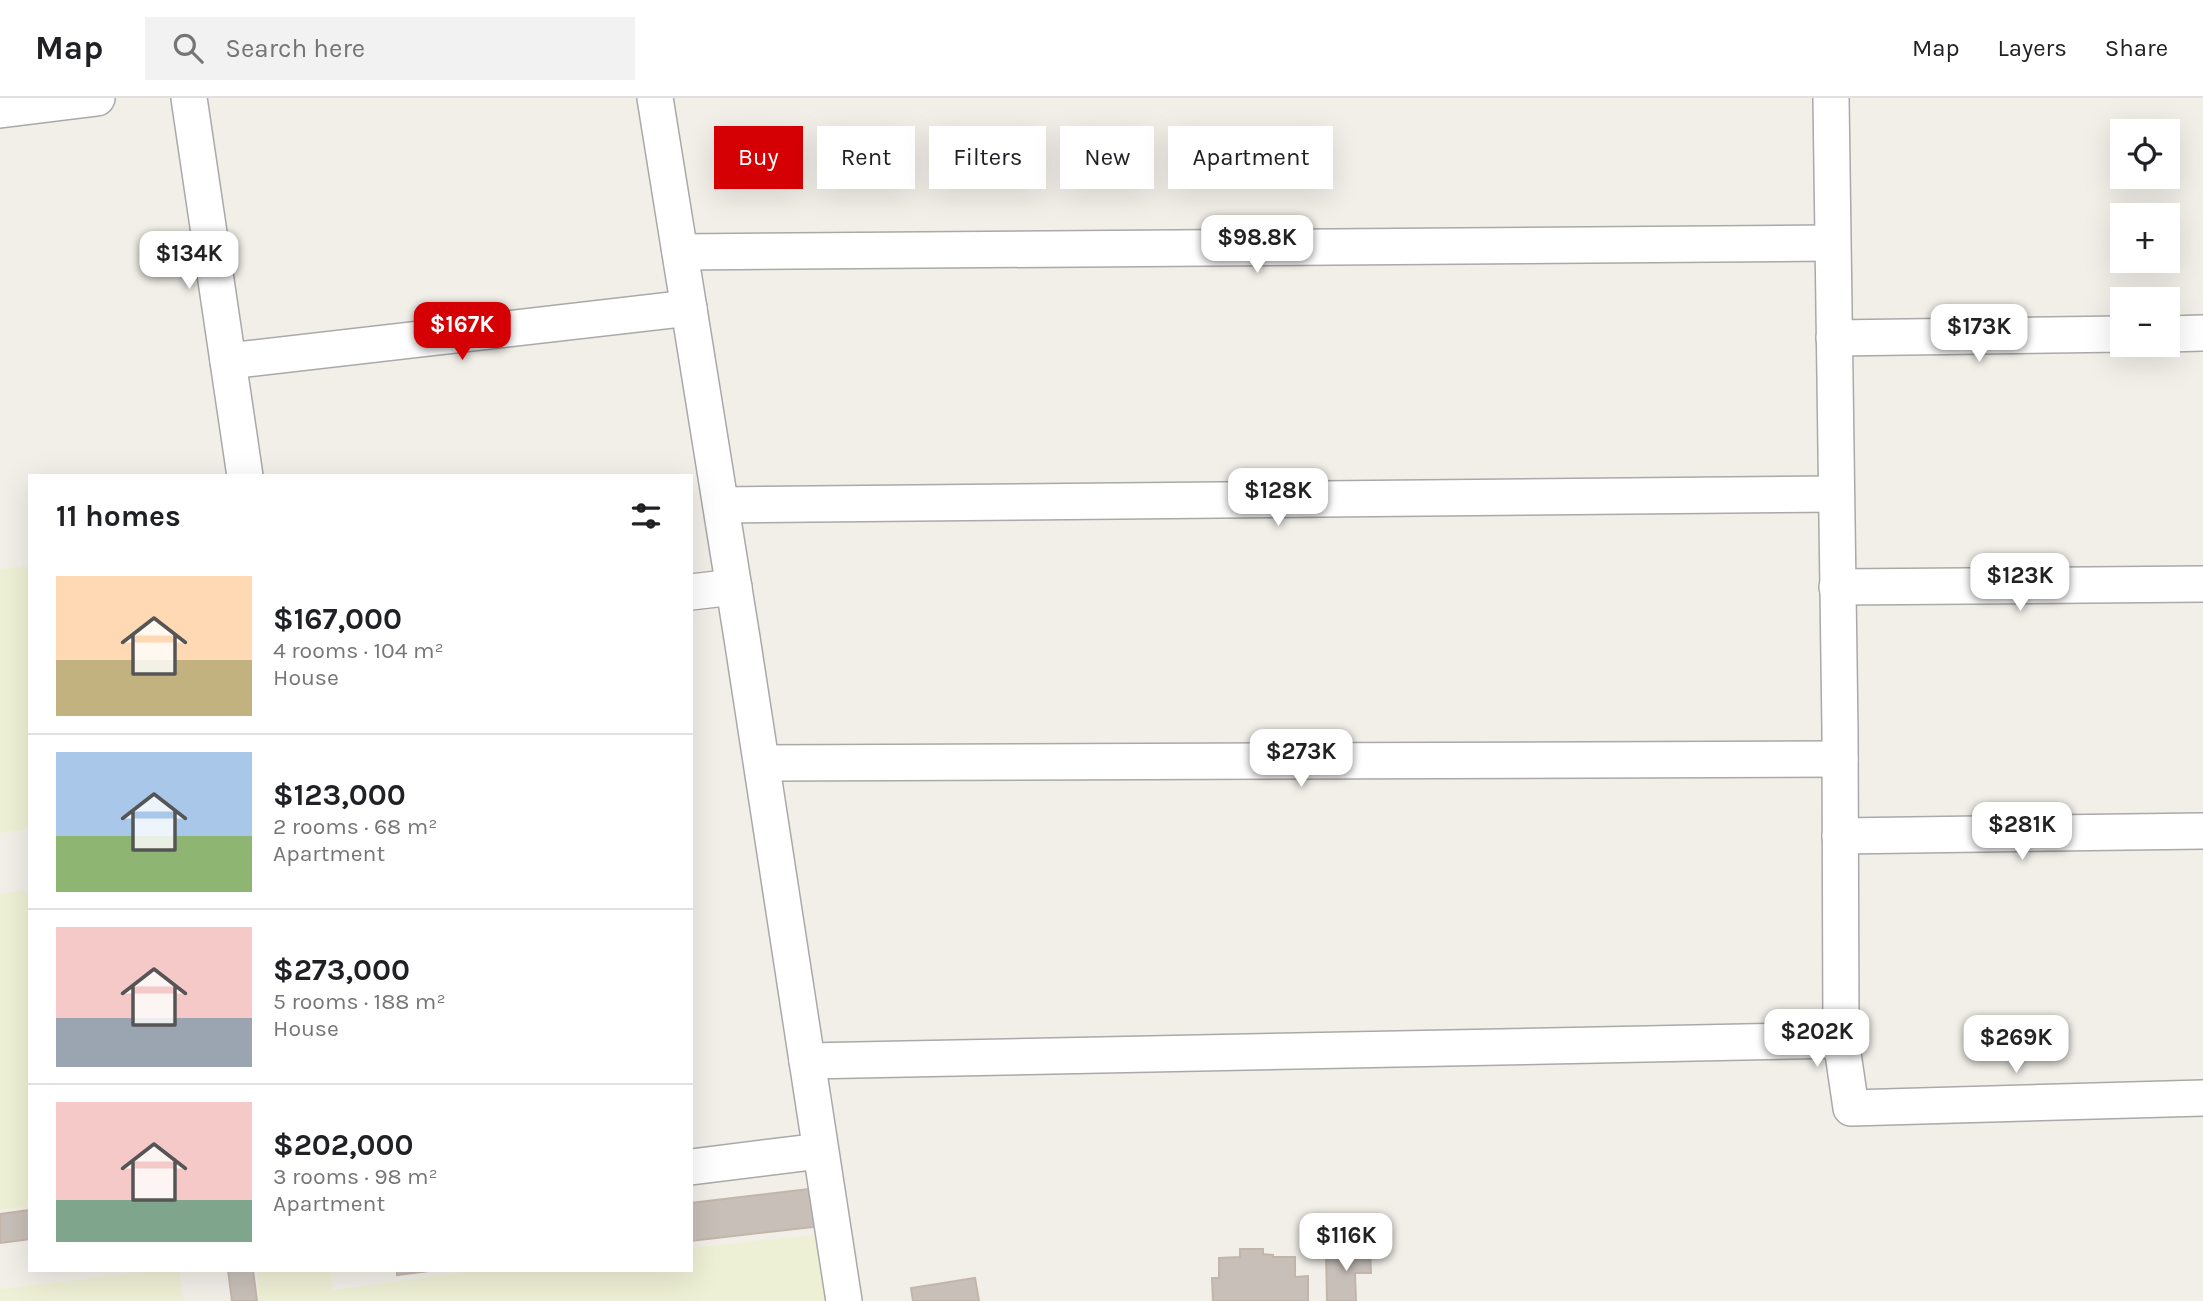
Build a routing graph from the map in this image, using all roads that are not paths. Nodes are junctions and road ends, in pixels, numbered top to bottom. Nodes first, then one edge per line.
1 (97, 98) edge
2 (189, 98) edge
3 (655, 98) edge
4 (1831, 98) edge
5 (0, 110) edge
6 (1832, 243) junction
7 (680, 252) junction
8 (689, 308) junction
9 (2203, 333) edge
10 (2110, 334) edge
11 (2180, 334) edge
12 (1834, 338) junction
13 (228, 361) junction
14 (245, 474) edge
15 (1836, 494) junction
16 (721, 505) junction
17 (2203, 584) edge
18 (734, 587) junction
19 (1838, 587) junction
20 (693, 592) edge
21 (1840, 759) junction
22 (762, 763) junction
23 (2203, 831) edge
24 (1840, 836) junction
25 (1841, 1040) junction
26 (807, 1061) junction
27 (2203, 1098) edge
28 (820, 1151) junction
29 (693, 1167) edge
30 (844, 1301) edge

1 - 5 street
2 - 13 street
3 - 7 street
4 - 6 street
6 - 7 street
6 - 12 street
7 - 8 street
8 - 13 street
8 - 16 street
9 - 11 street
10 - 12 street
12 - 15 street
13 - 14 street
15 - 16 street
15 - 19 street
16 - 18 street
17 - 19 street
18 - 20 street
18 - 22 street
19 - 21 street
21 - 22 street
21 - 24 street
22 - 26 street
23 - 24 street
24 - 25 street
25 - 26 street
25 - 27 street
26 - 28 street
28 - 29 street
28 - 30 street

